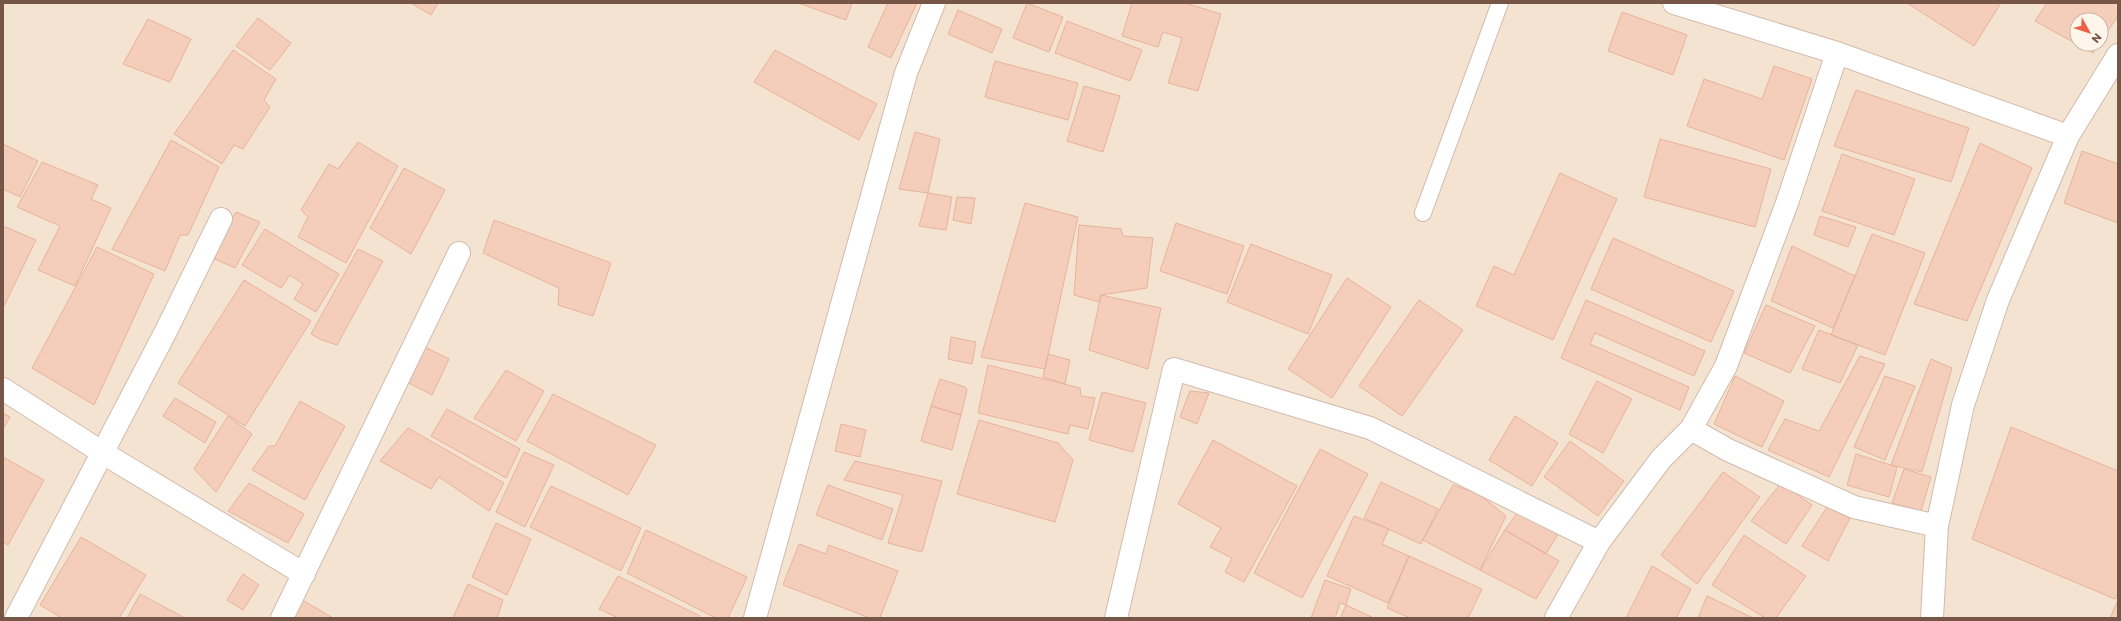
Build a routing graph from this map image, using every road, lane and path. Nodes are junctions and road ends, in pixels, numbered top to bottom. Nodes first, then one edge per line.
1 (934, 3) edge
2 (1500, 3) edge
3 (1674, 3) edge
4 (1837, 53) junction
5 (2118, 55) edge
6 (2068, 136) junction
7 (1423, 214) dead end
8 (221, 219) dead end
9 (459, 253) dead end
10 (3, 389) edge
11 (1691, 429) junction
12 (103, 453) junction
13 (1937, 526) junction
14 (1599, 542) junction
15 (304, 574) junction
16 (16, 618) edge
17 (282, 618) edge
18 (755, 618) edge
19 (1116, 618) edge
20 (1556, 618) edge
21 (1932, 618) edge

1 - 18 street
2 - 7 lane
3 - 4 street
4 - 6 street
4 - 11 street
5 - 6 street
6 - 13 street
8 - 12 street
9 - 15 street
10 - 12 street
11 - 13 street
11 - 14 street
12 - 15 street
12 - 16 street
13 - 21 street
14 - 19 street
14 - 20 street
15 - 17 street

